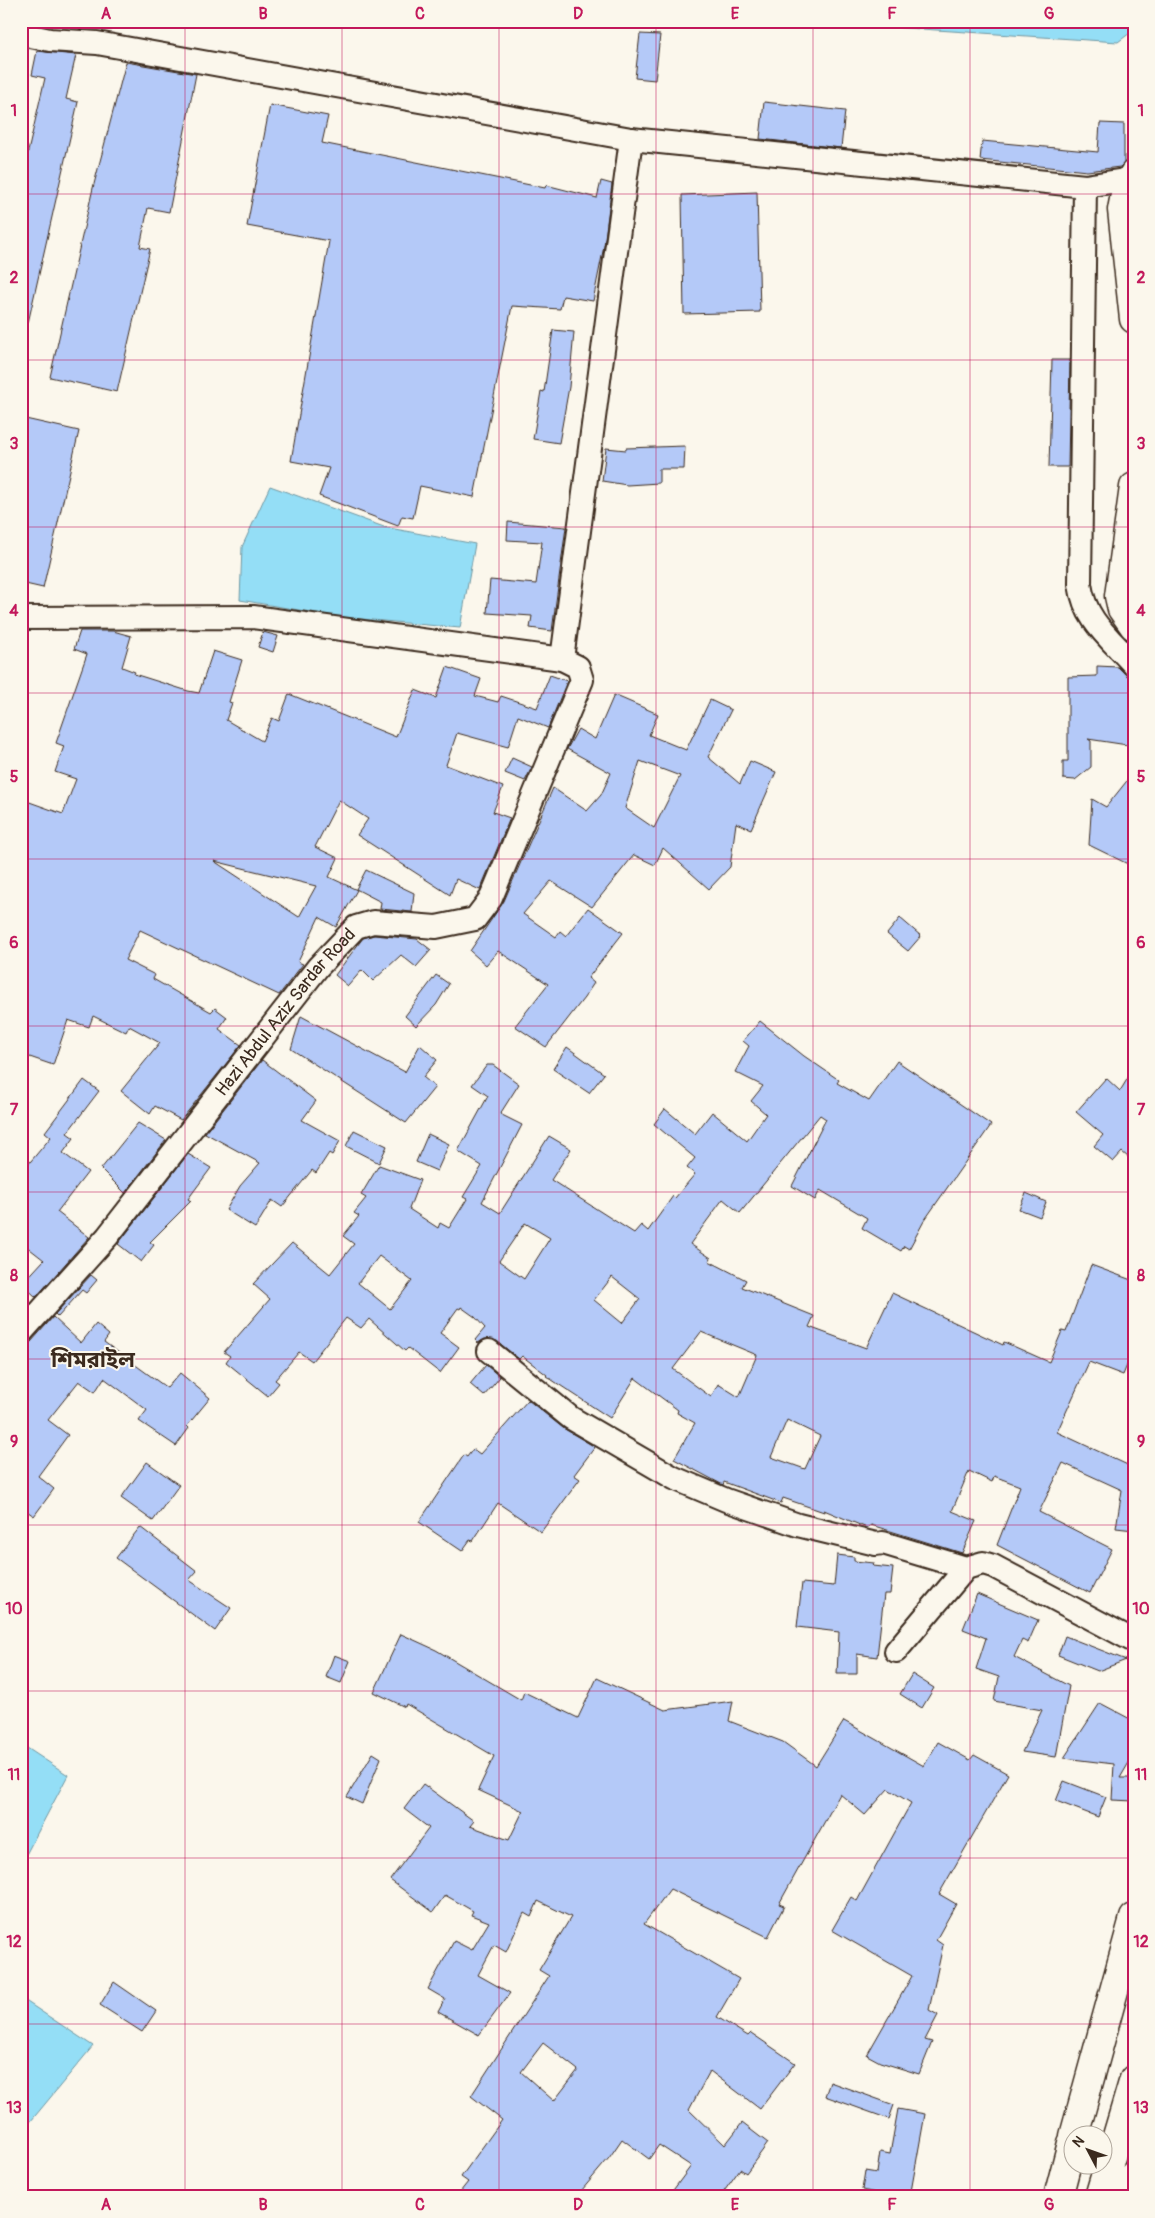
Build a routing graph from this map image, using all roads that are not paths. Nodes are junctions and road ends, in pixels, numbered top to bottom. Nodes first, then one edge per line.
1 (21, 34) edge
2 (632, 139) junction
3 (1132, 177) edge
4 (1085, 186) junction
5 (1134, 319) edge
6 (1134, 487) edge
7 (21, 618) edge
8 (1134, 626) edge
9 (570, 663) junction
10 (1134, 665) edge
11 (21, 1334) edge
12 (489, 1350) dead end
13 (966, 1568) junction
14 (1134, 1641) edge
15 (896, 1650) dead end
16 (1134, 1918) edge
17 (1134, 2079) edge
18 (1077, 2126) edge
19 (1063, 2176) edge
20 (1134, 2176) edge
21 (1058, 2197) edge
22 (1099, 2197) edge
23 (1127, 2197) edge

1 - 2 street
2 - 4 street
2 - 9 street, Hazi Abdul Aziz Sardar Road
3 - 4 street
3 - 5 highway
4 - 10 street
6 - 8 highway
7 - 9 street
9 - 11 street, Hazi Abdul Aziz Sardar Road
12 - 13 street
13 - 14 street
13 - 15 street
16 - 18 highway
17 - 22 highway
19 - 21 highway
20 - 23 highway

